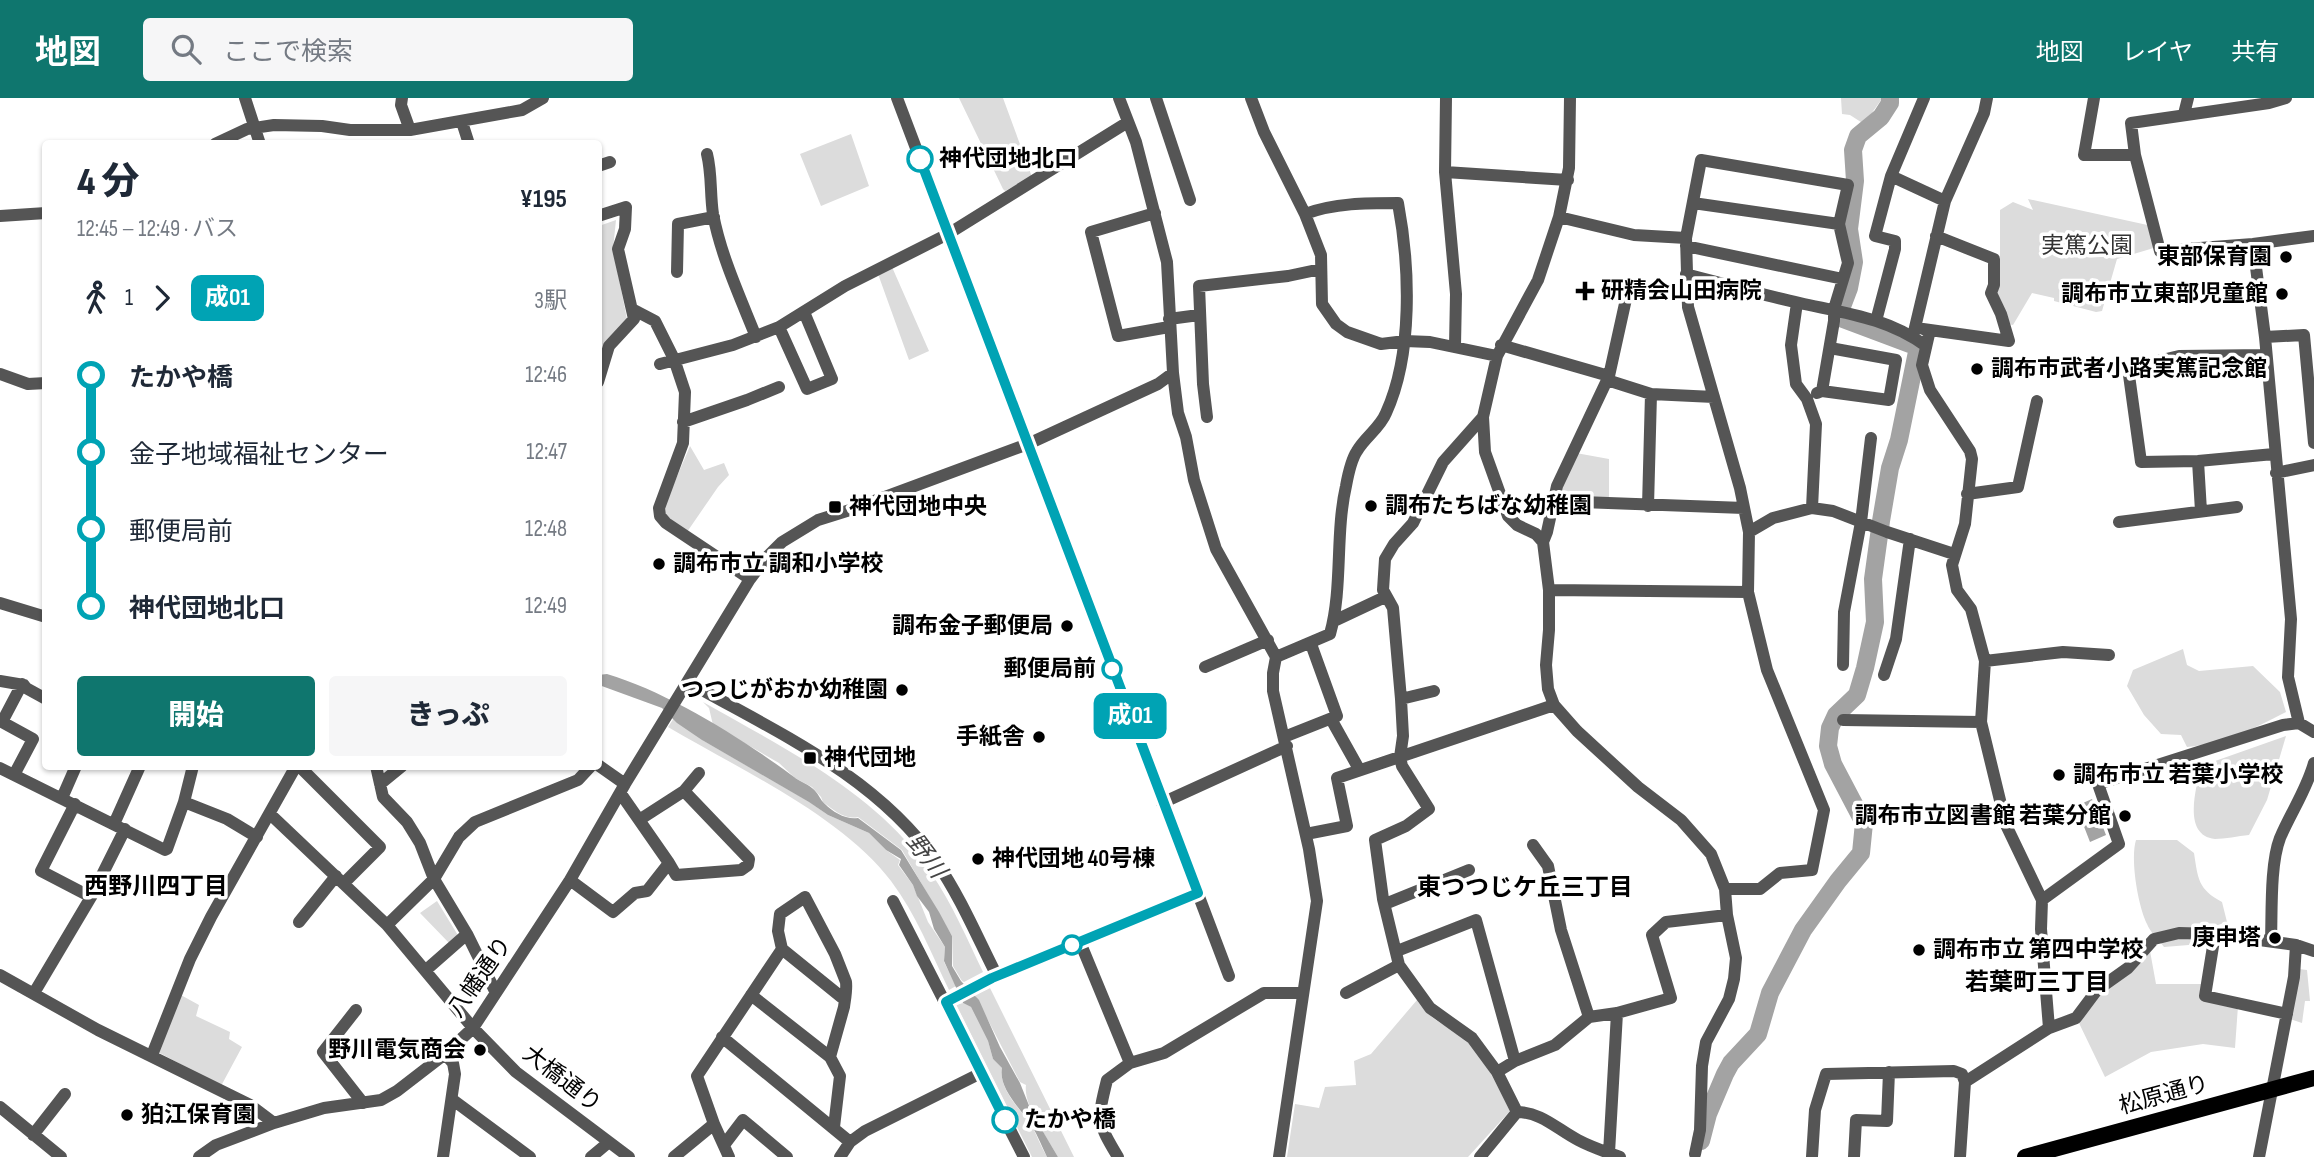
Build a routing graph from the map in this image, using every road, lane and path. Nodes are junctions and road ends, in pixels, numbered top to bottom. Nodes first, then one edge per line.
1 (245, 98) edge
2 (402, 98) edge
3 (543, 98) edge
4 (897, 98) edge
5 (1119, 98) edge
6 (1156, 98) edge
7 (1251, 98) edge
8 (1446, 98) edge
9 (1570, 98) edge
10 (1924, 98) edge
11 (1987, 98) edge
12 (2094, 98) edge
13 (2188, 98) edge
14 (2286, 98) edge
15 (2184, 114) junction
16 (462, 122) junction
17 (1128, 122) junction
18 (254, 127) junction
19 (410, 130) junction
20 (382, 137) edge
21 (224, 140) edge
22 (259, 140) edge
23 (468, 140) edge
24 (707, 154) dead end
25 (2136, 155) junction
26 (1445, 172) junction
27 (1891, 176) junction
28 (1567, 180) junction
29 (1190, 200) dead end
30 (1945, 201) junction
31 (1693, 203) junction
32 (1, 212) edge
33 (1155, 212) junction
34 (42, 213) edge
35 (1305, 214) junction
36 (602, 215) edge
37 (1559, 216) junction
38 (714, 217) junction
39 (1839, 224) junction
40 (948, 234) junction
41 (1936, 236) junction
42 (2314, 236) edge
43 (1686, 242) junction
44 (2253, 244) junction
45 (1321, 269) junction
46 (677, 272) dead end
47 (1686, 274) junction
48 (1843, 279) junction
49 (1626, 299) dead end
50 (1797, 303) junction
51 (632, 309) junction
52 (1838, 310) junction
53 (804, 312) junction
54 (1199, 315) junction
55 (1876, 321) junction
56 (1169, 323) junction
57 (779, 327) junction
58 (1930, 330) junction
59 (1915, 332) junction
60 (756, 337) junction
61 (2264, 337) junction
62 (1405, 341) junction
63 (1455, 346) junction
64 (1926, 346) junction
65 (1830, 348) junction
66 (1499, 350) junction
67 (2266, 355) junction
68 (674, 359) junction
69 (660, 364) dead end
70 (602, 370) edge
71 (1173, 373) junction
72 (0, 374) edge
73 (1608, 378) junction
74 (42, 383) edge
75 (779, 387) dead end
76 (1822, 390) junction
77 (1651, 394) junction
78 (1714, 397) junction
79 (1807, 399) junction
80 (2037, 401) dead end
81 (1207, 417) dead end
82 (1483, 417) junction
83 (682, 422) junction
84 (1871, 438) dead end
85 (2314, 443) edge
86 (1028, 444) junction
87 (2274, 454) junction
88 (2198, 461) junction
89 (2314, 466) edge
90 (2276, 473) junction
91 (1968, 494) junction
92 (1553, 501) junction
93 (1648, 506) junction
94 (2237, 507) dead end
95 (1745, 508) junction
96 (1812, 508) junction
97 (2201, 511) junction
98 (2119, 522) dead end
99 (1866, 524) junction
100 (1749, 532) junction
101 (1910, 540) junction
102 (1542, 542) junction
103 (1954, 554) junction
104 (750, 579) junction
105 (1549, 590) junction
106 (1748, 592) junction
107 (1385, 597) junction
108 (0, 603) edge
109 (42, 616) edge
110 (1334, 621) junction
111 (1268, 639) junction
112 (1311, 644) junction
113 (2109, 655) dead end
114 (1276, 657) junction
115 (1985, 661) junction
116 (1843, 665) dead end
117 (1205, 667) dead end
118 (1884, 675) dead end
119 (0, 681) edge
120 (22, 684) junction
121 (685, 686) junction
122 (1434, 691) dead end
123 (42, 696) edge
124 (1402, 699) junction
125 (1554, 705) junction
126 (1331, 719) junction
127 (1843, 720) dead end
128 (1, 721) edge
129 (1981, 722) junction
130 (2299, 723) junction
131 (2314, 732) edge
132 (1285, 741) junction
133 (1400, 757) junction
134 (2314, 763) edge
135 (0, 768) edge
136 (602, 769) edge
137 (1360, 769) junction
138 (74, 770) edge
139 (139, 770) edge
140 (192, 770) edge
141 (295, 770) edge
142 (301, 770) edge
143 (377, 770) edge
144 (397, 770) edge
145 (588, 770) edge
146 (699, 773) dead end
147 (14, 775) junction
148 (380, 784) junction
149 (623, 789) junction
150 (684, 791) junction
151 (62, 797) junction
152 (184, 802) junction
153 (1162, 803) junction
154 (75, 804) junction
155 (270, 814) junction
156 (639, 820) junction
157 (119, 827) junction
158 (1306, 834) junction
159 (257, 837) junction
160 (1533, 845) dead end
161 (669, 863) junction
162 (748, 865) junction
163 (1469, 870) dead end
164 (758, 875) dead end
165 (340, 879) junction
166 (434, 879) junction
167 (570, 880) junction
168 (1725, 889) junction
169 (1198, 893) junction
170 (91, 897) junction
171 (2042, 900) junction
172 (893, 901) dead end
173 (1385, 904) junction
174 (1727, 915) junction
175 (299, 922) dead end
176 (387, 925) junction
177 (467, 934) junction
178 (2215, 934) junction
179 (2271, 941) junction
180 (1080, 942) junction
181 (2295, 945) junction
182 (782, 949) junction
183 (1397, 951) junction
184 (2314, 951) edge
185 (1399, 965) junction
186 (425, 970) junction
187 (1229, 976) dead end
188 (1, 977) edge
189 (995, 977) junction
190 (34, 993) junction
191 (496, 993) junction
192 (1303, 993) junction
193 (1346, 993) dead end
194 (751, 995) junction
195 (845, 1000) junction
196 (946, 1002) junction
197 (356, 1010) dead end
198 (1617, 1013) junction
199 (2287, 1014) junction
200 (1589, 1017) junction
201 (473, 1028) junction
202 (2049, 1028) junction
203 (722, 1037) junction
204 (445, 1054) junction
205 (152, 1055) junction
206 (830, 1057) junction
207 (1516, 1061) junction
208 (1130, 1063) junction
209 (1497, 1072) junction
210 (1889, 1072) junction
211 (981, 1073) junction
212 (2314, 1078) edge
213 (1965, 1083) junction
214 (2273, 1089) junction
215 (65, 1094) dead end
216 (453, 1100) junction
217 (363, 1103) junction
218 (0, 1107) edge
219 (1517, 1112) junction
220 (274, 1122) junction
221 (714, 1124) junction
222 (834, 1127) junction
223 (33, 1135) junction
224 (609, 1142) junction
225 (850, 1142) junction
226 (727, 1151) edge
227 (1615, 1155) edge
228 (203, 1156) edge
229 (626, 1156) edge
230 (1695, 1156) edge
231 (61, 1157) edge
232 (443, 1157) edge
233 (530, 1157) edge
234 (591, 1157) edge
235 (674, 1157) edge
236 (788, 1157) edge
237 (840, 1157) edge
238 (1024, 1157) edge
239 (1118, 1157) edge
240 (1279, 1157) edge
241 (1480, 1157) edge
242 (1812, 1157) edge
243 (1854, 1157) edge
244 (1960, 1157) edge
245 (2025, 1157) edge
246 (2259, 1157) edge

1 - 18 street
2 - 19 street
3 - 16 street
4 - 40 street
5 - 17 street
6 - 29 street
7 - 35 street
8 - 26 street
9 - 28 street
10 - 27 street
11 - 30 street
12 - 25 street
13 - 15 street
14 - 15 street
15 - 25 street
16 - 19 street
16 - 23 street
17 - 33 street
17 - 40 street
18 - 20 street
18 - 21 street
18 - 22 street
19 - 20 street
24 - 38 street
25 - 44 street
26 - 28 street
26 - 63 street
27 - 30 street
27 - 55 street
28 - 37 street
30 - 41 street
31 - 39 street
31 - 39 street
31 - 43 street
32 - 34 street
33 - 56 street
33 - 56 street
35 - 45 street
35 - 62 street
36 - 51 street
37 - 43 street
37 - 66 street
38 - 46 street
38 - 60 street
39 - 48 street
40 - 53 street
40 - 86 street
41 - 58 street
41 - 59 street
42 - 44 street
43 - 47 street
43 - 48 street
44 - 61 street
45 - 54 street
45 - 62 street
47 - 50 street
47 - 78 street
48 - 52 street
49 - 73 street
50 - 52 street
50 - 79 street
51 - 68 street
51 - 70 street
52 - 55 street
52 - 65 street
53 - 57 street
53 - 57 street
54 - 56 street
54 - 81 street
55 - 59 street
56 - 71 street
57 - 60 street
58 - 59 street
58 - 64 street
59 - 64 street
60 - 68 street
61 - 67 street
61 - 85 street
62 - 63 street
62 - 110 street
63 - 66 street
64 - 91 street
65 - 76 street
65 - 76 street
66 - 73 street
66 - 82 street
67 - 87 street
67 - 88 street
68 - 69 street
68 - 83 street
71 - 86 street, 八幡通り
71 - 111 street
72 - 74 street
73 - 77 street
73 - 92 street
75 - 83 street
76 - 79 street
77 - 78 street
77 - 93 street
78 - 95 street
79 - 96 street
80 - 91 street
82 - 102 street
82 - 107 street
83 - 104 street
84 - 99 street
86 - 104 street, 八幡通り
86 - 153 street
87 - 88 street
87 - 90 street
88 - 97 street
89 - 90 street
90 - 130 street
91 - 103 street
92 - 93 street
92 - 102 street
93 - 95 street
94 - 97 street
95 - 100 street
96 - 99 street
96 - 100 street
97 - 98 street
99 - 101 street
99 - 116 street
100 - 106 street
101 - 103 street
101 - 118 street
102 - 105 street
103 - 115 street
104 - 121 street, 八幡通り
105 - 106 street
105 - 125 street
106 - 168 street
107 - 110 street
107 - 124 street
108 - 109 street
110 - 112 street
111 - 114 street
111 - 117 street
112 - 114 street
112 - 126 street
113 - 115 street
114 - 132 street
115 - 129 street
119 - 120 street
120 - 123 street
120 - 128 street
121 - 149 street, 八幡通り
121 - 189 street
122 - 124 street
124 - 133 street
125 - 133 street
125 - 168 street
126 - 132 street
126 - 137 street
127 - 129 street
128 - 147 street
129 - 171 street
130 - 131 street
130 - 171 street
132 - 153 street
132 - 158 street
133 - 137 street
133 - 173 street
134 - 179 street
135 - 147 street
136 - 149 street
137 - 158 street
138 - 151 street
139 - 157 street
140 - 152 street
141 - 155 street
142 - 165 street
143 - 148 street
144 - 148 street
145 - 166 street
146 - 150 street
147 - 151 street
148 - 166 street
149 - 156 street
149 - 167 street, 八幡通り
150 - 156 street
150 - 162 street
151 - 154 street
152 - 157 street
152 - 159 street
153 - 169 street
154 - 157 street
154 - 170 street
155 - 159 street
155 - 165 street, 大橋通り
156 - 161 street
157 - 170 street
158 - 192 street
159 - 205 street
160 - 200 street
161 - 162 street
161 - 167 street
162 - 164 street
163 - 173 street
165 - 175 street
165 - 176 street, 大橋通り
166 - 176 street
166 - 177 street
167 - 191 street, 八幡通り
168 - 174 street
169 - 180 street
169 - 187 street
170 - 190 street
171 - 202 street
172 - 196 street
173 - 183 street
174 - 198 street
174 - 230 street
176 - 186 street, 大橋通り
177 - 186 street
177 - 191 street
178 - 179 street
178 - 199 street
178 - 202 street
179 - 181 street
180 - 189 street
180 - 208 street
181 - 184 street
181 - 199 street
182 - 194 street
182 - 195 street
182 - 195 street
183 - 185 street
183 - 207 street
185 - 193 street
185 - 209 street
186 - 201 street, 大橋通り
188 - 190 street
189 - 196 street
190 - 205 street
191 - 201 street, 八幡通り
192 - 208 street
192 - 240 street
194 - 203 street
194 - 206 street
195 - 206 street
196 - 211 street
197 - 217 street
198 - 200 street
198 - 227 street
199 - 214 street
200 - 207 street
201 - 204 street, 八幡通り
201 - 224 street, 大橋通り
202 - 213 street
203 - 221 street
203 - 222 street
204 - 216 street
204 - 217 street, 八幡通り
205 - 220 street
206 - 222 street
207 - 209 street
208 - 239 street
209 - 219 street
210 - 213 street
210 - 242 street
210 - 243 street
211 - 225 street
211 - 238 street
212 - 214 main road, 松原通り
213 - 244 street
214 - 245 main road, 松原通り
214 - 246 street
215 - 223 street
216 - 232 street
216 - 233 street
217 - 220 street, 八幡通り
218 - 223 street
219 - 227 street
219 - 241 street
220 - 228 street, 八幡通り
221 - 226 street
221 - 235 street
222 - 225 street
223 - 231 street
224 - 229 street, 大橋通り
224 - 234 street
225 - 237 street
226 - 236 street

